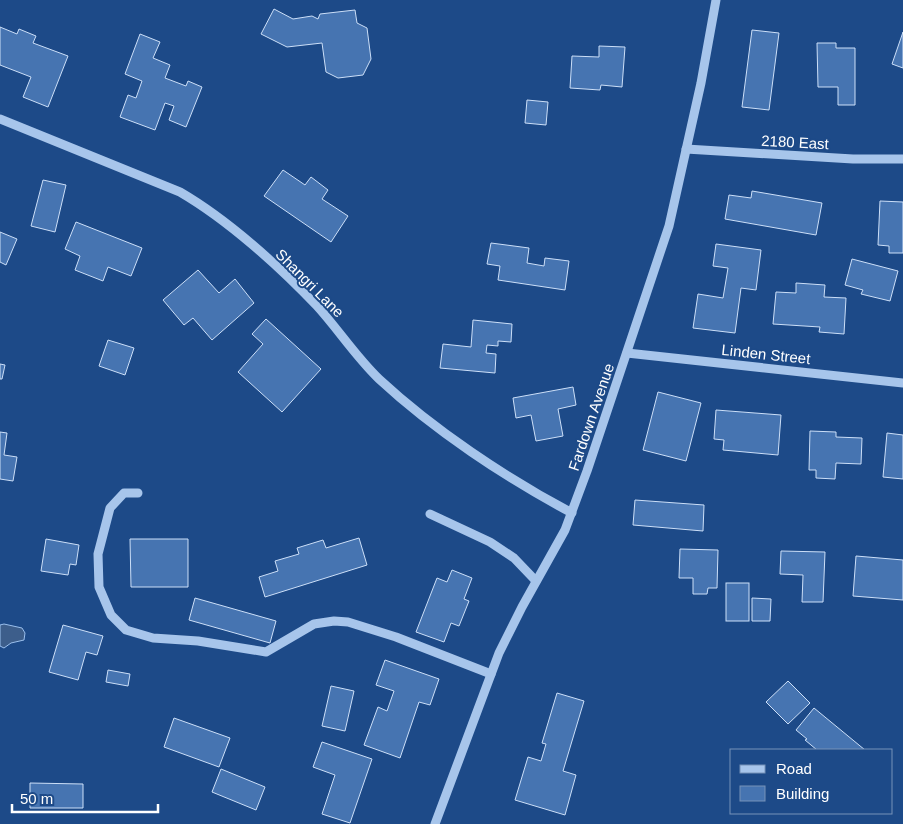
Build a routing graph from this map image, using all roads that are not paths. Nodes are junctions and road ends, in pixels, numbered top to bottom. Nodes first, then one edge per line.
1 (716, 0) edge
2 (0, 119) edge
3 (686, 149) junction
4 (903, 159) edge
5 (627, 353) junction
6 (903, 383) edge
7 (138, 493) dead end
8 (572, 513) junction
9 (430, 514) dead end
10 (536, 581) junction
11 (491, 674) junction
12 (435, 824) edge

1 - 3 street, Fardown Avenue
2 - 8 street, Shangri Lane
3 - 4 street, 2180 East
3 - 5 street, Fardown Avenue
5 - 6 street, Linden Street
5 - 8 street, Fardown Avenue
7 - 11 street
8 - 10 street, Fardown Avenue
9 - 10 street
10 - 11 street, Fardown Avenue
11 - 12 street, Fardown Avenue

